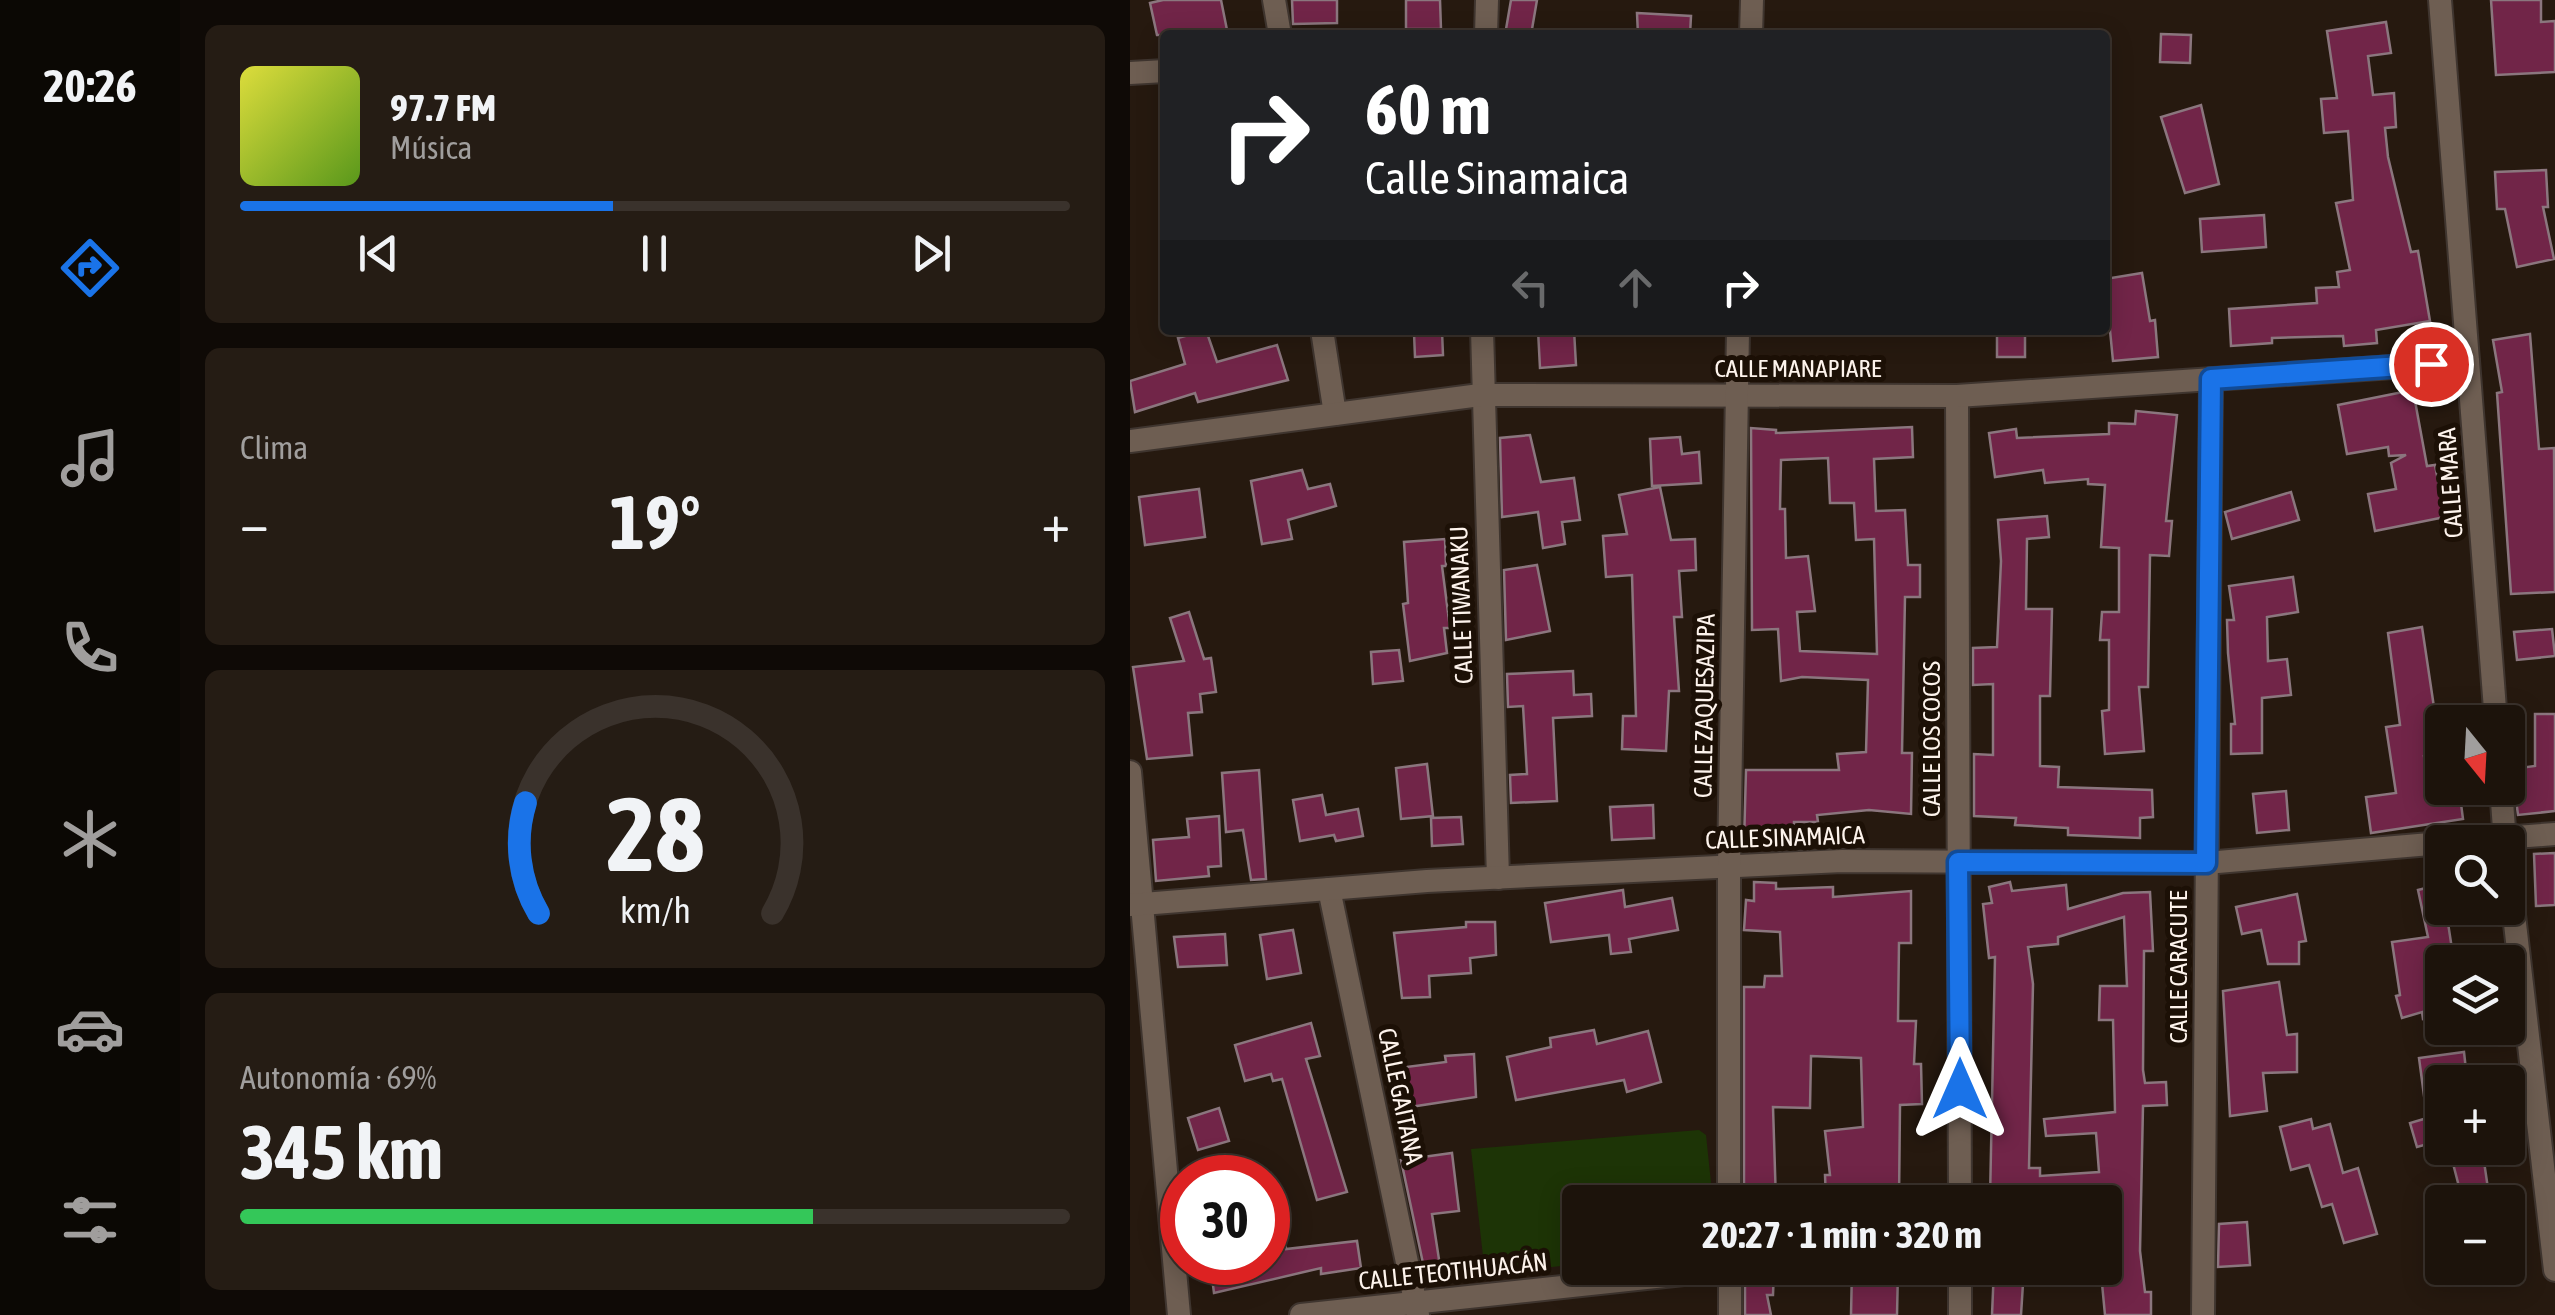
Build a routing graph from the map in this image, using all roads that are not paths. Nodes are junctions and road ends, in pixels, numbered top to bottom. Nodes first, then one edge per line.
1 (1274, 0) edge
2 (1487, 0) edge
3 (1752, 0) edge
4 (2440, 0) edge
5 (1279, 30) edge
6 (1486, 30) edge
7 (1751, 30) edge
8 (1160, 71) edge
9 (1130, 73) edge
10 (1323, 335) edge
11 (1482, 335) edge
12 (1738, 335) edge
13 (2468, 362) junction
14 (2211, 379) junction
15 (1480, 395) junction
16 (1736, 395) junction
17 (1957, 396) junction
18 (1335, 414) junction
19 (1130, 441) edge
20 (2495, 705) edge
21 (1130, 772) edge
22 (2555, 834) edge
23 (2525, 838) edge
24 (2425, 845) edge
25 (1958, 862) junction
26 (2206, 863) junction
27 (1729, 866) junction
28 (1498, 878) junction
29 (1329, 889) junction
30 (1134, 904) edge
31 (2515, 925) edge
32 (1729, 1185) edge
33 (1960, 1185) edge
34 (2555, 1270) edge
35 (1600, 1285) edge
36 (1730, 1285) edge
37 (1960, 1285) edge
38 (1417, 1309) edge
39 (1179, 1315) edge
40 (1301, 1315) edge
41 (1730, 1315) edge
42 (1960, 1315) edge
43 (2203, 1315) edge

1 - 5 street
2 - 6 street
3 - 7 street
4 - 13 street, CALLE MARA
8 - 9 street
10 - 18 street
11 - 15 street, CALLE TIWANAKU
12 - 16 street, CALLE ZAQUESAZIPA
13 - 14 street, CALLE MANAPIARE
13 - 20 street, CALLE MARA
14 - 17 street, CALLE MANAPIARE
14 - 26 street, CALLE CARACUTE
15 - 16 street, CALLE MANAPIARE
15 - 18 street, CALLE MANAPIARE
15 - 28 street, CALLE TIWANAKU
16 - 17 street, CALLE MANAPIARE
16 - 27 street, CALLE ZAQUESAZIPA
17 - 25 street, CALLE LOS COCOS
18 - 19 street, CALLE MANAPIARE
21 - 30 street
22 - 23 street, CALLE SINAMAICA
24 - 26 street, CALLE SINAMAICA
25 - 26 street, CALLE SINAMAICA
25 - 27 street, CALLE SINAMAICA
25 - 33 street, CALLE LOS COCOS
26 - 43 street, CALLE CARACUTE
27 - 28 street, CALLE SINAMAICA
27 - 32 street, CALLE ZAQUESAZIPA
28 - 29 street, CALLE SINAMAICA
29 - 30 street, CALLE SINAMAICA
29 - 38 street, CALLE GAITANA
30 - 39 street
31 - 34 street
35 - 38 street, CALLE TEOTIHUACÁN
36 - 41 street
37 - 42 street
38 - 40 street, CALLE TEOTIHUACÁN

